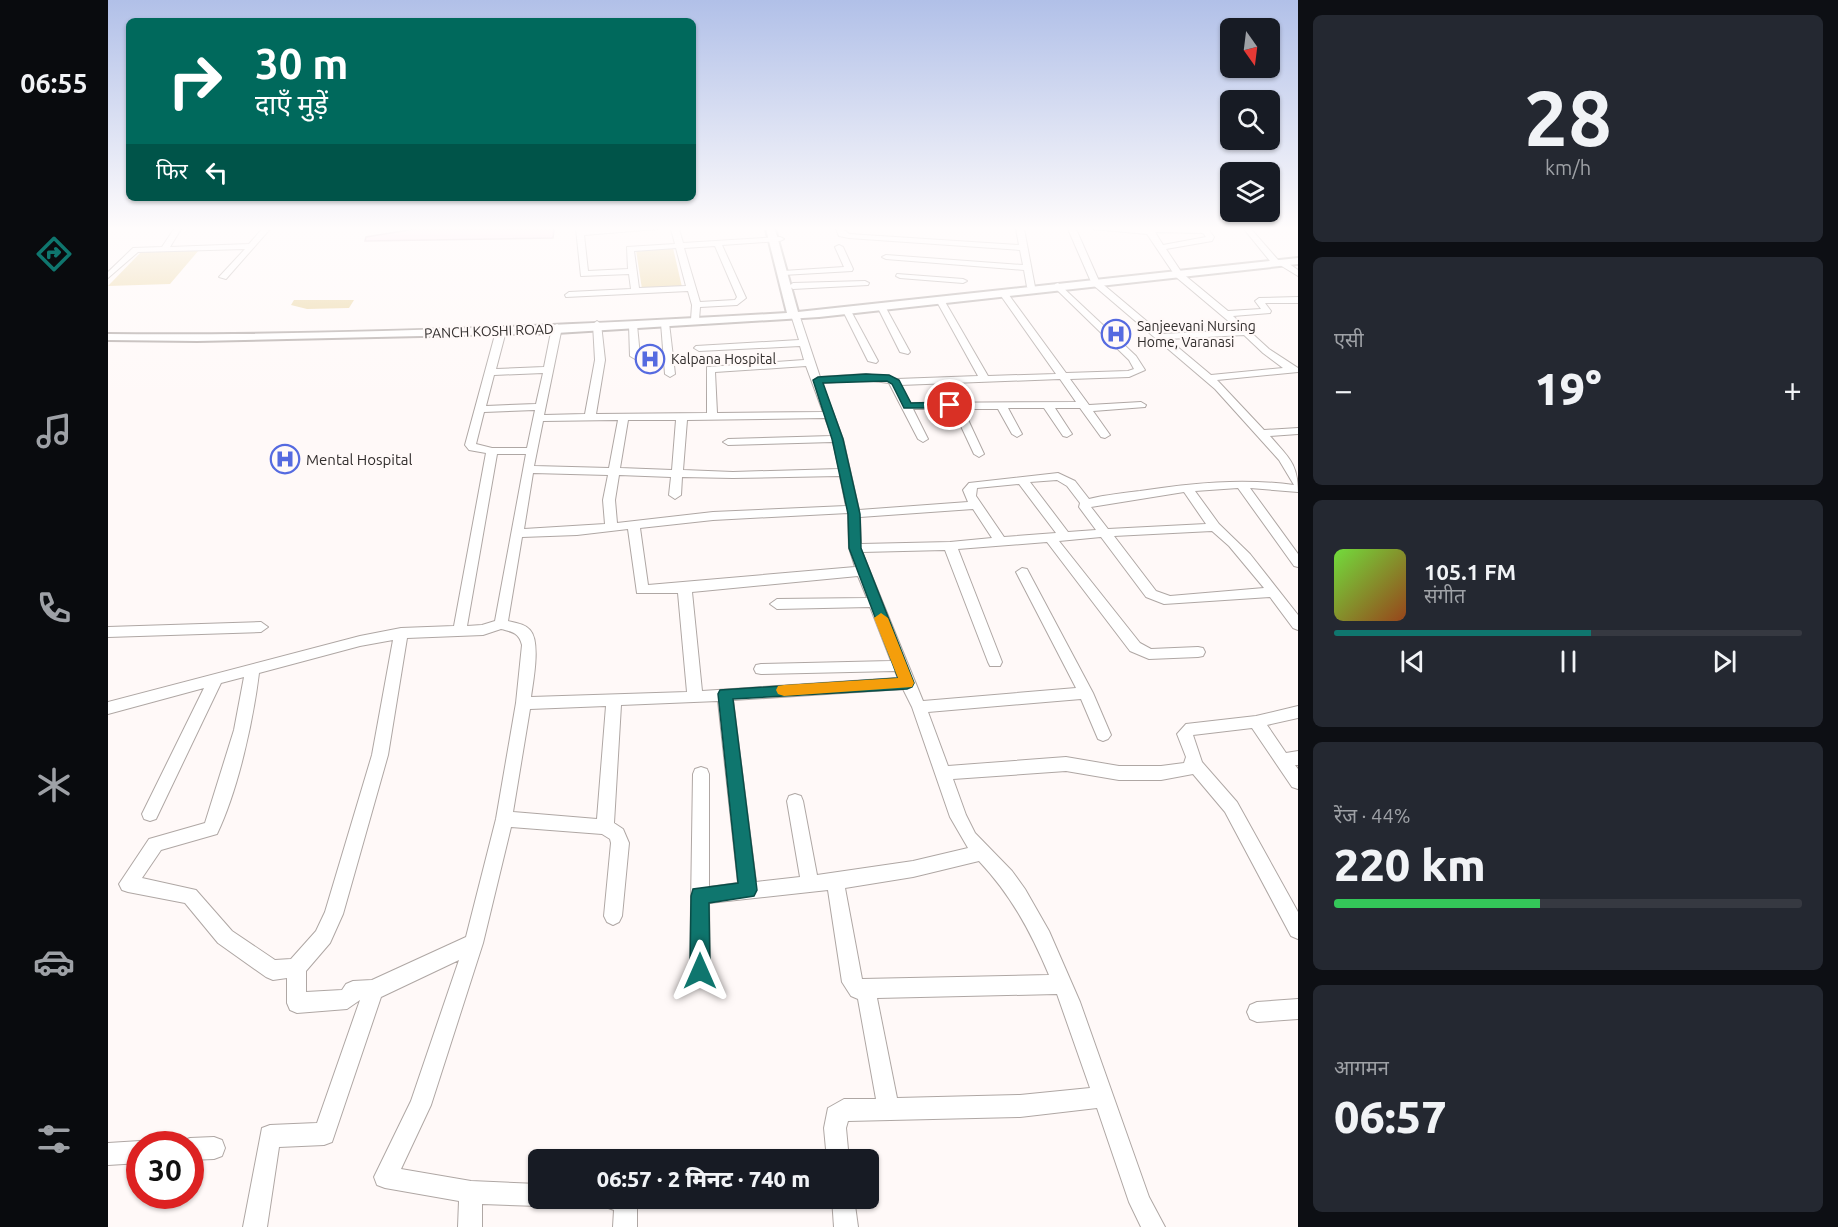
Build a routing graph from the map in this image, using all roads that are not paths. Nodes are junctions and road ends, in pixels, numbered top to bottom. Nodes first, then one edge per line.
1 (634, 286) edge
2 (737, 286) edge
3 (790, 286) edge
4 (793, 286) edge
5 (964, 286) edge
6 (1056, 286) edge
7 (1058, 286) edge
8 (1100, 286) edge
9 (1193, 286) edge
10 (1031, 287) joint
11 (690, 288) joint
12 (1044, 288) junction
13 (635, 291) junction
14 (1003, 293) junction
15 (568, 295) dead end
16 (966, 295) junction
17 (940, 300) junction
18 (1298, 300) edge
19 (696, 305) junction
20 (869, 308) junction
21 (882, 308) junction
22 (847, 310) junction
23 (1226, 314) junction
24 (796, 316) junction
25 (693, 320) junction
26 (664, 323) junction
27 (633, 324) junction
28 (597, 326) junction
29 (557, 328) junction
30 (501, 331) junction
31 (1247, 332) junction
32 (108, 336) edge
33 (1161, 337) junction
34 (804, 343) junction
35 (699, 348) dead end
36 (905, 352) dead end
37 (635, 356) dead end
38 (873, 361) dead end
39 (810, 363) junction
40 (549, 370) junction
41 (1295, 370) edge
42 (490, 372) junction
43 (670, 374) dead end
44 (1064, 377) junction
45 (1209, 378) junction
46 (818, 380) junction
47 (985, 380) junction
48 (896, 382) junction
49 (956, 405) junction
50 (1001, 405) junction
51 (1141, 405) dead end
52 (907, 406) junction
53 (1048, 406) junction
54 (1085, 406) junction
55 (480, 408) junction
56 (539, 413) junction
57 (829, 415) junction
58 (624, 416) junction
59 (682, 416) junction
60 (712, 416) junction
61 (590, 418) junction
62 (1298, 431) edge
63 (1262, 433) junction
64 (1017, 434) dead end
65 (1067, 434) dead end
66 (1105, 435) dead end
67 (838, 439) junction
68 (923, 439) dead end
69 (728, 442) dead end
70 (532, 451) junction
71 (492, 452) junction
72 (979, 454) dead end
73 (528, 469) junction
74 (616, 470) junction
75 (678, 472) junction
76 (845, 472) junction
77 (1022, 479) junction
78 (1298, 483) edge
79 (1242, 485) junction
80 (1188, 489) junction
81 (1298, 489) edge
82 (675, 495) dead end
83 (1086, 503) junction
84 (976, 505) junction
85 (853, 512) junction
86 (633, 524) junction
87 (611, 526) junction
88 (1215, 527) junction
89 (517, 533) junction
90 (1104, 533) junction
91 (1058, 538) junction
92 (1002, 543) junction
93 (950, 546) junction
94 (855, 548) junction
95 (1298, 563) edge
96 (863, 571) junction
97 (1022, 572) dead end
98 (687, 588) junction
99 (1273, 592) junction
100 (875, 602) junction
101 (777, 604) dead end
102 (501, 624) junction
103 (1298, 625) edge
104 (261, 627) dead end
105 (460, 629) junction
106 (108, 632) edge
107 (401, 633) junction
108 (1198, 652) dead end
109 (995, 663) dead end
110 (900, 666) junction
111 (252, 669) junction
112 (761, 669) dead end
113 (216, 679) junction
114 (907, 683) junction
115 (1086, 693) junction
116 (725, 694) junction
117 (695, 697) junction
118 (614, 700) junction
119 (523, 703) junction
120 (919, 706) junction
121 (108, 708) edge
122 (1298, 712) edge
123 (1256, 722) junction
124 (1103, 735) dead end
125 (1290, 759) edge
126 (1194, 764) junction
127 (943, 772) junction
128 (701, 774) dead end
129 (1298, 782) edge
130 (795, 801) dead end
131 (150, 814) dead end
132 (504, 819) junction
133 (605, 827) junction
134 (983, 852) junction
135 (835, 881) junction
136 (810, 884) junction
137 (748, 890) junction
138 (700, 896) junction
139 (613, 916) dead end
140 (1298, 930) edge
141 (474, 943) junction
142 (296, 968) junction
143 (700, 971) dead end
144 (1062, 984) junction
145 (373, 990) junction
146 (866, 990) junction
147 (1298, 1009) edge
148 (1257, 1012) dead end
149 (1104, 1097) junction
150 (888, 1109) junction
151 (204, 1148) edge
152 (214, 1148) dead end
153 (837, 1149) edge
154 (126, 1153) edge
155 (108, 1154) edge
156 (471, 1192) junction
157 (528, 1195) edge
158 (626, 1209) edge
159 (844, 1209) edge
160 (255, 1227) edge
161 (470, 1227) edge
162 (625, 1227) edge
163 (846, 1227) edge
164 (1153, 1227) edge

1 - 13 street
2 - 19 street
3 - 24 street
4 - 24 street
5 - 16 street
6 - 12 street, PANCH KOSHI ROAD
7 - 44 street
8 - 33 street
9 - 23 street
10 - 12 street, PANCH KOSHI ROAD
10 - 16 street, PANCH KOSHI ROAD
11 - 13 street
11 - 19 street
12 - 14 street, PANCH KOSHI ROAD
13 - 15 street
14 - 17 street, PANCH KOSHI ROAD
14 - 44 street
16 - 20 street, PANCH KOSHI ROAD
17 - 21 street, PANCH KOSHI ROAD
17 - 47 street
18 - 23 street
19 - 25 street
20 - 21 street, PANCH KOSHI ROAD
20 - 22 street, PANCH KOSHI ROAD
21 - 36 street
22 - 24 street, PANCH KOSHI ROAD
22 - 38 street
23 - 31 street
24 - 25 street, PANCH KOSHI ROAD
24 - 34 street
25 - 26 street, PANCH KOSHI ROAD
25 - 28 street
26 - 27 street, PANCH KOSHI ROAD
26 - 43 street
27 - 28 street, PANCH KOSHI ROAD
27 - 37 street
28 - 29 street, PANCH KOSHI ROAD
28 - 61 street
29 - 30 street, PANCH KOSHI ROAD
29 - 32 street
29 - 40 street
30 - 32 street, PANCH KOSHI ROAD
30 - 42 street
31 - 33 street
31 - 41 street
33 - 45 street
34 - 35 street
34 - 39 street
39 - 46 street
39 - 60 street
40 - 42 street
40 - 56 street
41 - 45 street
42 - 55 street
44 - 47 street
44 - 54 street
45 - 63 street
46 - 48 street
46 - 57 street
47 - 48 street
48 - 52 street
49 - 50 street
49 - 52 street
49 - 72 street
50 - 53 street
50 - 64 street
51 - 54 street
52 - 68 street
53 - 54 street
53 - 65 street
54 - 66 street
55 - 56 street
55 - 71 street
56 - 61 street
56 - 70 street
57 - 60 street
57 - 67 street
58 - 59 street
58 - 61 street
58 - 74 street
59 - 60 street
59 - 75 street
62 - 63 street
63 - 78 street
67 - 69 street
67 - 76 street
70 - 71 street
70 - 73 street
71 - 105 street
73 - 74 street
73 - 89 street
74 - 75 street
74 - 87 street
75 - 76 street
75 - 82 street
76 - 85 street
77 - 83 street
77 - 84 street
77 - 91 street
79 - 80 street
79 - 81 street
79 - 95 street
80 - 83 street
80 - 88 street
83 - 90 street
84 - 85 street
84 - 92 street
85 - 86 street
85 - 94 street
86 - 87 street
86 - 98 street
87 - 89 street
88 - 90 street
88 - 99 street
89 - 102 street
90 - 91 street
90 - 99 street
91 - 92 street
91 - 108 street
92 - 93 street
93 - 94 street
93 - 109 street
94 - 96 street
96 - 98 street
96 - 100 street
97 - 115 street
98 - 117 street
99 - 103 street
100 - 101 street
100 - 110 street
102 - 105 street
102 - 119 street
104 - 106 street
105 - 107 street
107 - 111 street
107 - 142 street
110 - 112 street
110 - 114 street
111 - 113 street
111 - 142 street
113 - 121 street
113 - 131 street
114 - 116 street
114 - 120 street
115 - 120 street
115 - 124 street
116 - 117 street
116 - 137 street
117 - 118 street
118 - 119 street
118 - 133 street
119 - 132 street
120 - 127 street
122 - 123 street
123 - 125 street
123 - 126 street
125 - 129 street
126 - 127 street
126 - 140 street
127 - 134 street
128 - 138 street
130 - 136 street
132 - 133 street
132 - 141 street
133 - 139 street
134 - 135 street
134 - 144 street
135 - 136 street
135 - 146 street
136 - 137 street
137 - 138 street
138 - 143 street
141 - 145 street
141 - 156 street
142 - 145 street
144 - 146 street
144 - 149 street
145 - 160 street
146 - 150 street
147 - 148 street
149 - 150 street
149 - 164 street
150 - 153 street
151 - 152 street
154 - 155 street
156 - 157 street
156 - 161 street
158 - 162 street
159 - 163 street

